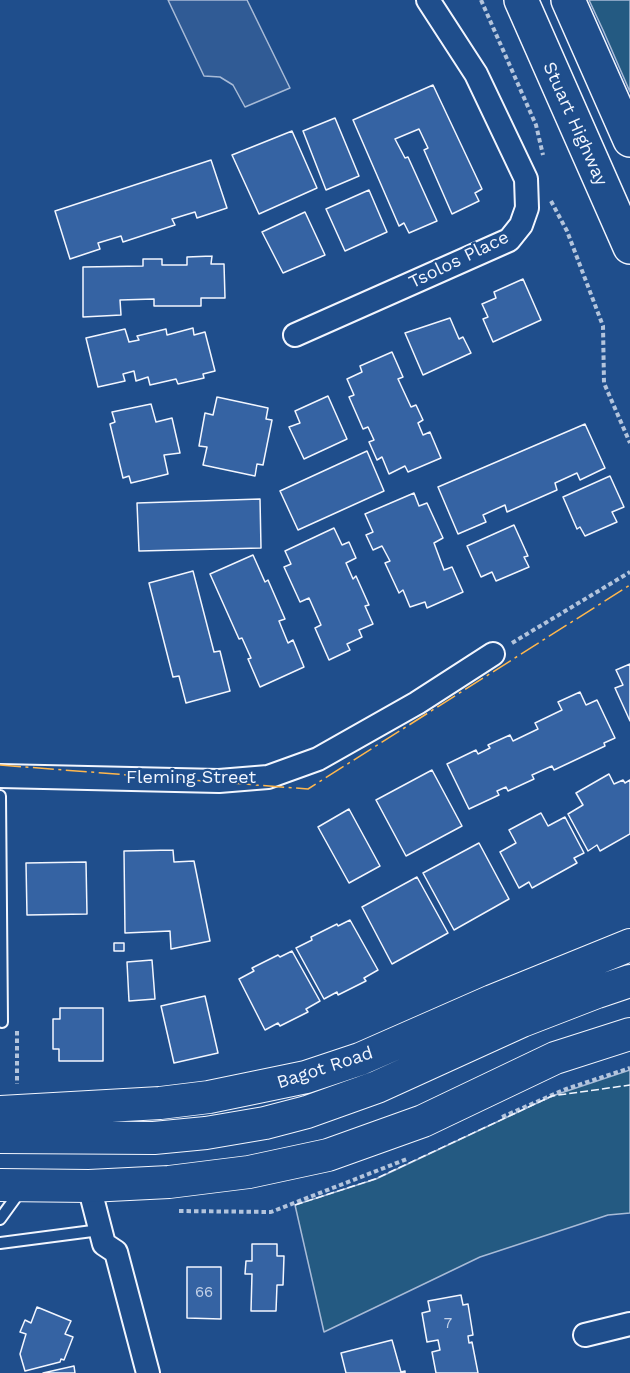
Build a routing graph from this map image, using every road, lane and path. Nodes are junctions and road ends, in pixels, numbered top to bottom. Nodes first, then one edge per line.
1 (428, 0) edge
2 (481, 0) edge
3 (521, 0) edge
4 (568, 0) edge
5 (630, 140) edge
6 (544, 163) dead end
7 (550, 198) dead end
8 (630, 248) edge
9 (295, 335) dead end
10 (630, 443) edge
11 (630, 572) edge
12 (494, 654) joint
13 (0, 776) edge
14 (0, 796) edge
15 (630, 936) edge
16 (630, 945) edge
17 (1, 976) edge
18 (630, 981) edge
19 (470, 1011) junction
20 (630, 1020) edge
21 (2, 1022) joint
22 (630, 1034) edge
23 (555, 1058) junction
24 (9, 1100) edge
25 (0, 1137) edge
26 (13, 1185) edge
27 (89, 1186) junction
28 (0, 1220) edge
29 (102, 1237) junction
30 (0, 1243) edge
31 (630, 1324) edge
32 (585, 1335) dead end
33 (148, 1373) edge

1 - 9 street, Tsolos Place
2 - 6 path
3 - 8 highway, Stuart Highway
4 - 5 highway
7 - 10 path
11 - 12 path
12 - 13 street, Fleming Street
14 - 17 lane
15 - 19 main road
16 - 19 main road, Bagot Road
17 - 21 lane
18 - 25 main road, Bagot Road
19 - 24 main road, Bagot Road
20 - 23 main road
21 - 24 path
22 - 23 main road
23 - 27 main road
26 - 27 main road
26 - 28 lane
27 - 29 street
29 - 30 lane
29 - 33 street
31 - 32 street

